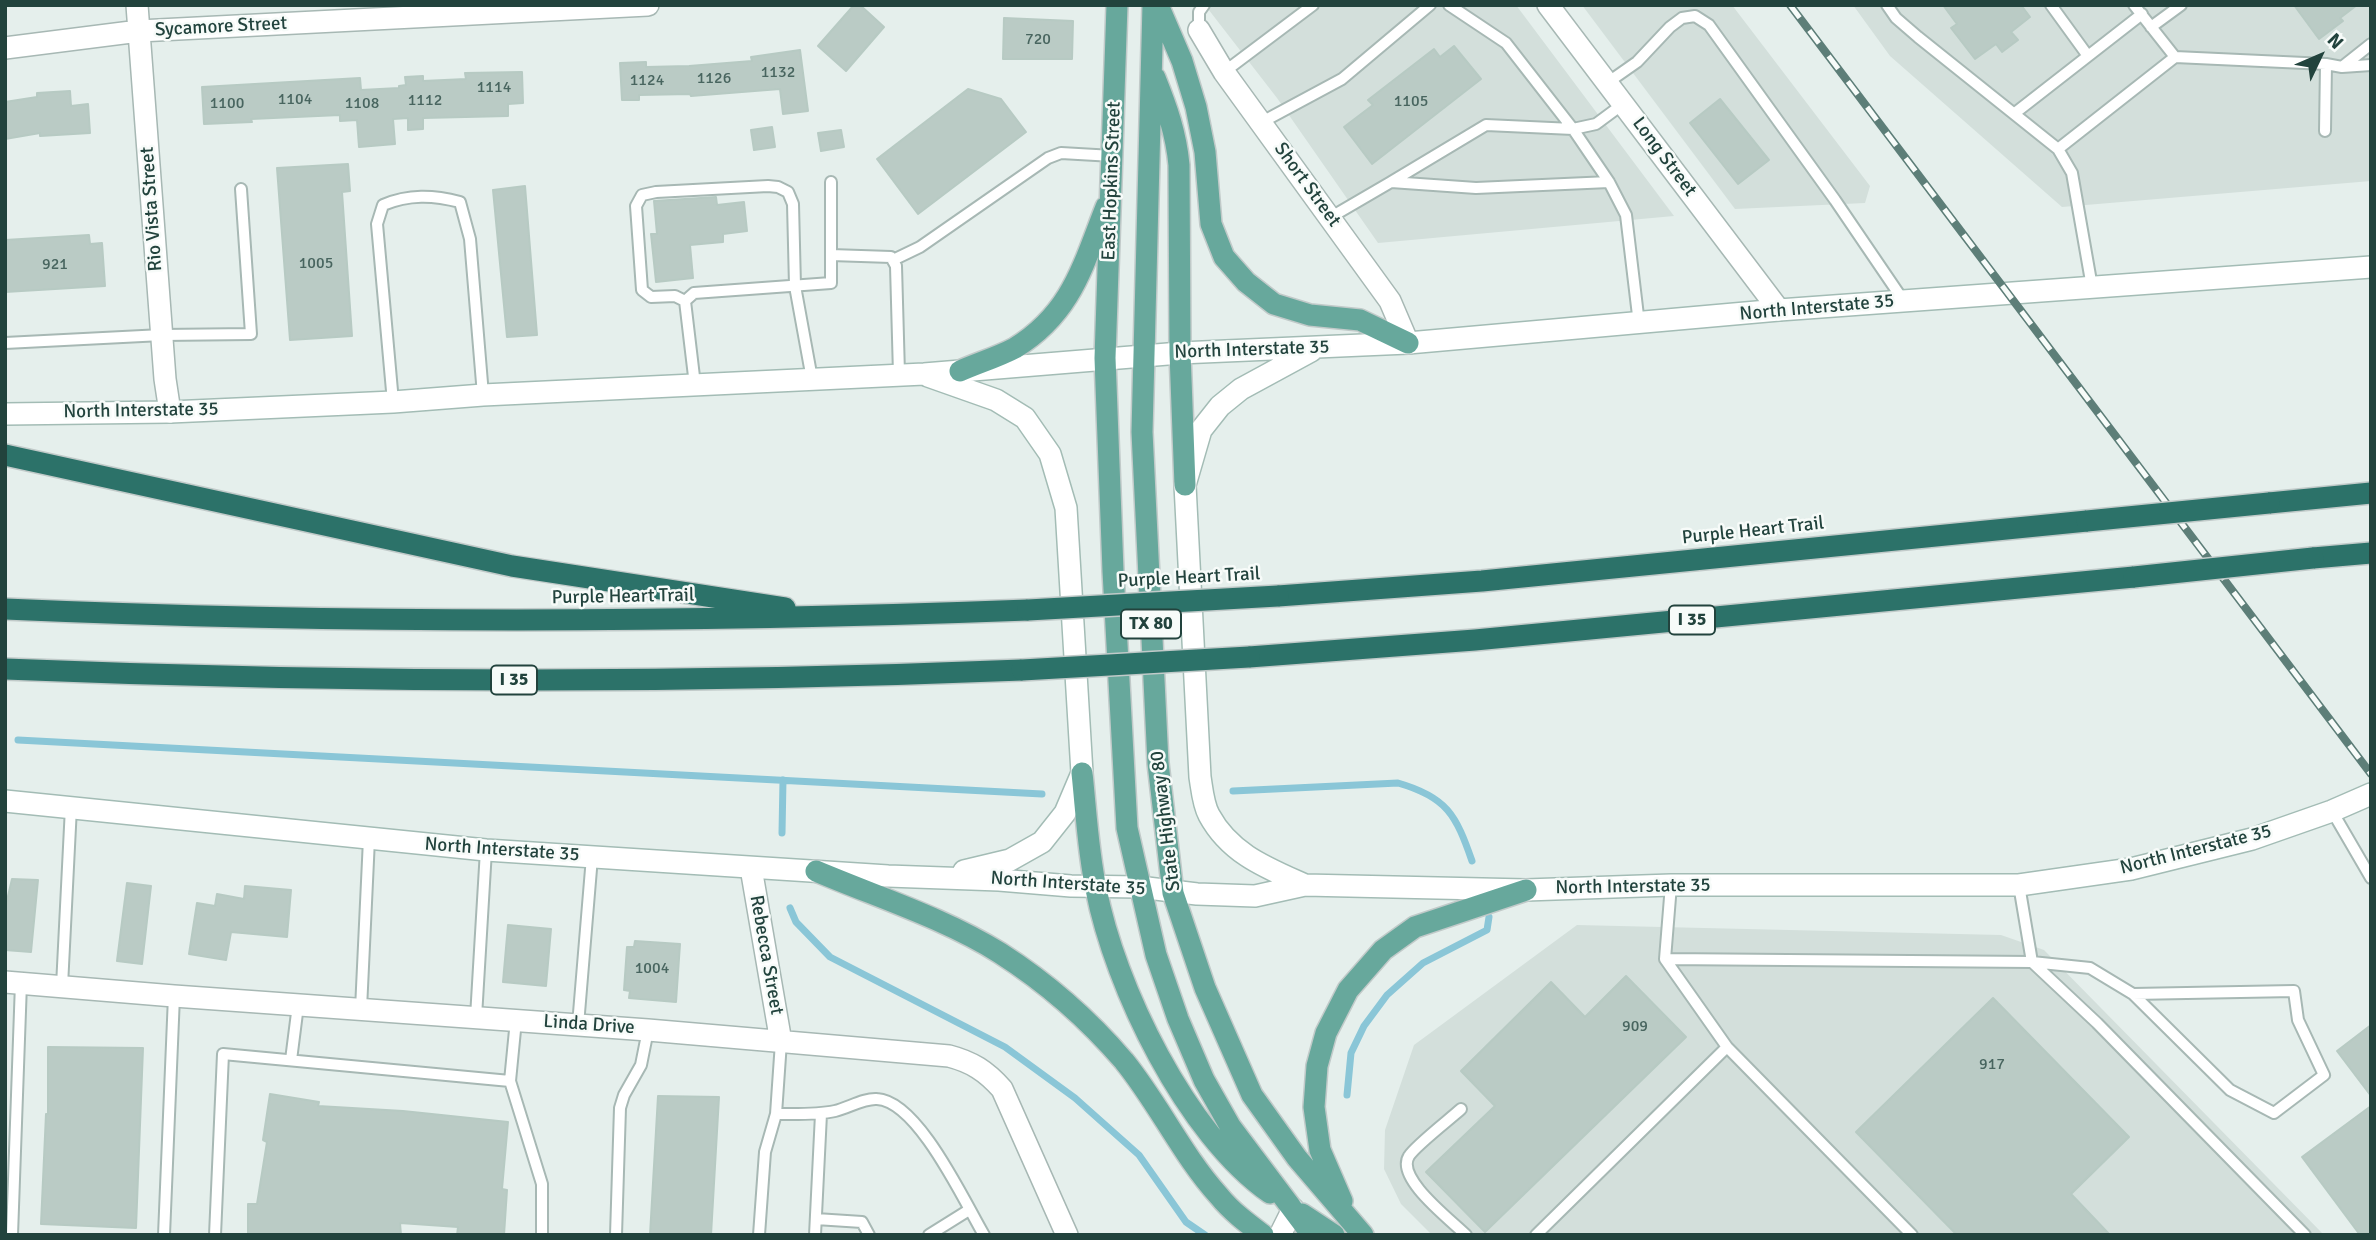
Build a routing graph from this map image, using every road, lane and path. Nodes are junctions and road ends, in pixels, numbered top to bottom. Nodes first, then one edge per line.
1 (137, 5) edge
2 (648, 5) edge
3 (1117, 5) edge
4 (1139, 5) edge
5 (1156, 5) edge
6 (1204, 5) edge
7 (1313, 5) edge
8 (1430, 5) edge
9 (1449, 5) edge
10 (1548, 5) edge
11 (1887, 5) edge
12 (2051, 5) edge
13 (2181, 5) edge
14 (2138, 10) edge
15 (2151, 27) junction
16 (1199, 30) joint
17 (139, 31) junction
18 (2371, 44) edge
19 (5, 48) edge
20 (2088, 55) junction
21 (2175, 57) junction
22 (2326, 64) junction
23 (2371, 65) edge
24 (2342, 67) junction
25 (1152, 72) junction
26 (1224, 72) junction
27 (1607, 83) junction
28 (1623, 104) junction
29 (2015, 113) junction
30 (1262, 122) junction
31 (1573, 129) junction
32 (2325, 131) dead end
33 (2058, 149) junction
34 (1113, 156) junction
35 (831, 182) dead end
36 (1391, 182) junction
37 (1609, 183) junction
38 (241, 189) dead end
39 (1112, 192) junction
40 (1331, 217) junction
41 (831, 255) junction
42 (893, 260) junction
43 (2371, 267) edge
44 (795, 286) junction
45 (2092, 287) junction
46 (685, 301) junction
47 (1904, 301) junction
48 (1779, 310) junction
49 (1639, 324) junction
50 (162, 335) junction
51 (5, 343) edge
52 (1408, 343) junction
53 (1316, 348) junction
54 (1180, 352) junction
55 (1144, 355) junction
56 (1105, 358) junction
57 (960, 371) junction
58 (899, 374) junction
59 (924, 374) junction
60 (811, 379) junction
61 (695, 385) junction
62 (483, 395) junction
63 (393, 402) junction
64 (170, 412) junction
65 (5, 414) edge
66 (5, 456) edge
67 (1185, 485) junction
68 (2371, 493) edge
69 (2371, 553) edge
70 (5, 609) edge
71 (845, 617) junction
72 (5, 669) edge
73 (1082, 773) junction
74 (2371, 794) edge
75 (5, 801) edge
76 (71, 807) junction
77 (2332, 811) junction
78 (369, 839) junction
79 (486, 850) junction
80 (592, 857) junction
81 (751, 868) junction
82 (816, 871) junction
83 (938, 877) junction
84 (2371, 878) edge
85 (1306, 885) junction
86 (1671, 885) junction
87 (2019, 885) junction
88 (1095, 887) junction
89 (1139, 887) junction
90 (1526, 890) junction
91 (1173, 893) junction
92 (1665, 959) junction
93 (2032, 962) junction
94 (13, 982) edge
95 (62, 986) junction
96 (2133, 994) junction
97 (174, 996) junction
98 (298, 1005) junction
99 (361, 1009) junction
100 (475, 1017) junction
101 (516, 1020) junction
102 (578, 1025) junction
103 (648, 1030) junction
104 (781, 1042) junction
105 (1727, 1046) junction
106 (291, 1060) junction
107 (510, 1081) junction
108 (1461, 1109) dead end
109 (776, 1114) junction
110 (821, 1114) junction
111 (1293, 1209) junction
112 (969, 1210) junction
113 (816, 1219) junction
114 (943, 1230) edge
115 (1349, 1231) edge
116 (12, 1235) edge
117 (164, 1235) edge
118 (215, 1235) edge
119 (542, 1235) edge
120 (616, 1235) edge
121 (759, 1235) edge
122 (815, 1235) edge
123 (869, 1235) edge
124 (929, 1235) edge
125 (984, 1235) edge
126 (1067, 1235) edge
127 (1263, 1235) edge
128 (1280, 1235) edge
129 (1312, 1235) edge
130 (1466, 1235) edge
131 (1536, 1235) edge
132 (1912, 1235) edge
133 (2305, 1235) edge

1 - 17 main road, Rio Vista Street
2 - 17 main road, Sycamore Street
3 - 34 main road, East Hopkins Street / TX 80
4 - 25 main road
5 - 25 main road, East Hopkins Street / TX 80
5 - 52 main road
6 - 16 lane
7 - 26 lane
8 - 30 lane
9 - 31 lane
10 - 27 main road, Long Street
11 - 29 lane
12 - 20 lane
13 - 15 lane
14 - 15 lane
14 - 20 lane
15 - 21 lane
16 - 26 main road, Short Street
17 - 19 main road, Sycamore Street
17 - 50 main road, Rio Vista Street
18 - 24 lane
20 - 29 lane
21 - 22 lane
21 - 33 lane
22 - 24 lane
22 - 32 lane
23 - 24 lane
25 - 54 main road
25 - 55 main road, East Hopkins Street / TX 80
26 - 30 main road, Short Street
27 - 28 main road, Long Street
27 - 47 lane
28 - 31 lane
28 - 48 main road, Long Street
29 - 33 lane
30 - 40 main road, Short Street
31 - 36 lane
31 - 37 lane
33 - 45 lane
34 - 39 main road, East Hopkins Street / TX 80
34 - 42 lane
35 - 41 lane
36 - 37 lane
36 - 40 lane
37 - 49 lane
38 - 50 lane
39 - 56 main road, East Hopkins Street / TX 80
39 - 57 main road
40 - 52 main road, Short Street
41 - 42 lane
41 - 44 lane
42 - 58 lane
43 - 45 main road, North Interstate 35
44 - 46 lane
44 - 46 lane
44 - 60 lane
45 - 47 main road, North Interstate 35
46 - 61 lane
47 - 48 main road, North Interstate 35
48 - 49 main road, North Interstate 35
49 - 52 main road, North Interstate 35
50 - 51 lane
50 - 64 main road, Rio Vista Street
52 - 53 main road, North Interstate 35
53 - 54 main road, North Interstate 35
53 - 67 main road
54 - 55 main road, North Interstate 35
54 - 67 main road
55 - 56 main road, North Interstate 35
55 - 91 main road, State Highway 80 / TX 80
56 - 57 main road, North Interstate 35
56 - 89 main road, State Highway 80 / TX 80
57 - 59 main road, North Interstate 35
58 - 59 main road, North Interstate 35
58 - 60 main road, North Interstate 35
59 - 73 main road
60 - 61 main road, North Interstate 35
61 - 62 main road, North Interstate 35
62 - 63 main road, North Interstate 35
62 - 63 lane
63 - 64 main road, North Interstate 35
64 - 65 main road, North Interstate 35
66 - 71 highway
67 - 85 main road
68 - 71 highway, Purple Heart Trail, bridge
69 - 72 highway, I 35, bridge
70 - 71 highway, Purple Heart Trail
73 - 83 main road
73 - 88 main road
74 - 77 main road, North Interstate 35
75 - 76 main road, North Interstate 35
76 - 78 main road, North Interstate 35
76 - 95 lane
77 - 84 lane
77 - 87 main road, North Interstate 35
78 - 79 main road, North Interstate 35
78 - 99 lane
79 - 80 main road, North Interstate 35
79 - 100 lane
80 - 81 main road, North Interstate 35
80 - 102 lane
81 - 82 main road, North Interstate 35
81 - 104 main road, Rebecca Street
82 - 83 main road, North Interstate 35
82 - 127 main road
83 - 88 main road, North Interstate 35
85 - 90 main road, North Interstate 35
85 - 91 main road, North Interstate 35
86 - 87 main road, North Interstate 35
86 - 90 main road, North Interstate 35
86 - 92 lane
87 - 93 lane
88 - 89 main road, North Interstate 35
88 - 111 main road
89 - 91 main road, North Interstate 35
89 - 111 main road, State Highway 80 / TX 80
90 - 115 main road
91 - 115 main road, State Highway 80 / TX 80
92 - 93 lane
92 - 105 lane
93 - 96 lane
93 - 133 lane
94 - 95 main road, Linda Drive
94 - 116 lane
95 - 97 main road, Linda Drive
96 - 96 lane
97 - 98 main road, Linda Drive
97 - 117 lane
98 - 99 main road, Linda Drive
98 - 106 lane
99 - 100 main road, Linda Drive
100 - 101 main road, Linda Drive
101 - 102 main road, Linda Drive
101 - 107 lane
102 - 103 main road, Linda Drive
103 - 104 main road, Linda Drive
103 - 120 lane
104 - 109 lane
104 - 126 main road, Linda Drive
105 - 131 lane
105 - 132 lane
106 - 107 lane
106 - 118 lane
107 - 119 lane
108 - 130 lane
109 - 110 lane
109 - 121 lane
110 - 112 lane
110 - 113 lane
111 - 115 main road
111 - 128 main road
111 - 129 main road, State Highway 80 / TX 80
112 - 114 lane
112 - 125 lane
113 - 122 lane
113 - 123 lane
114 - 124 lane

